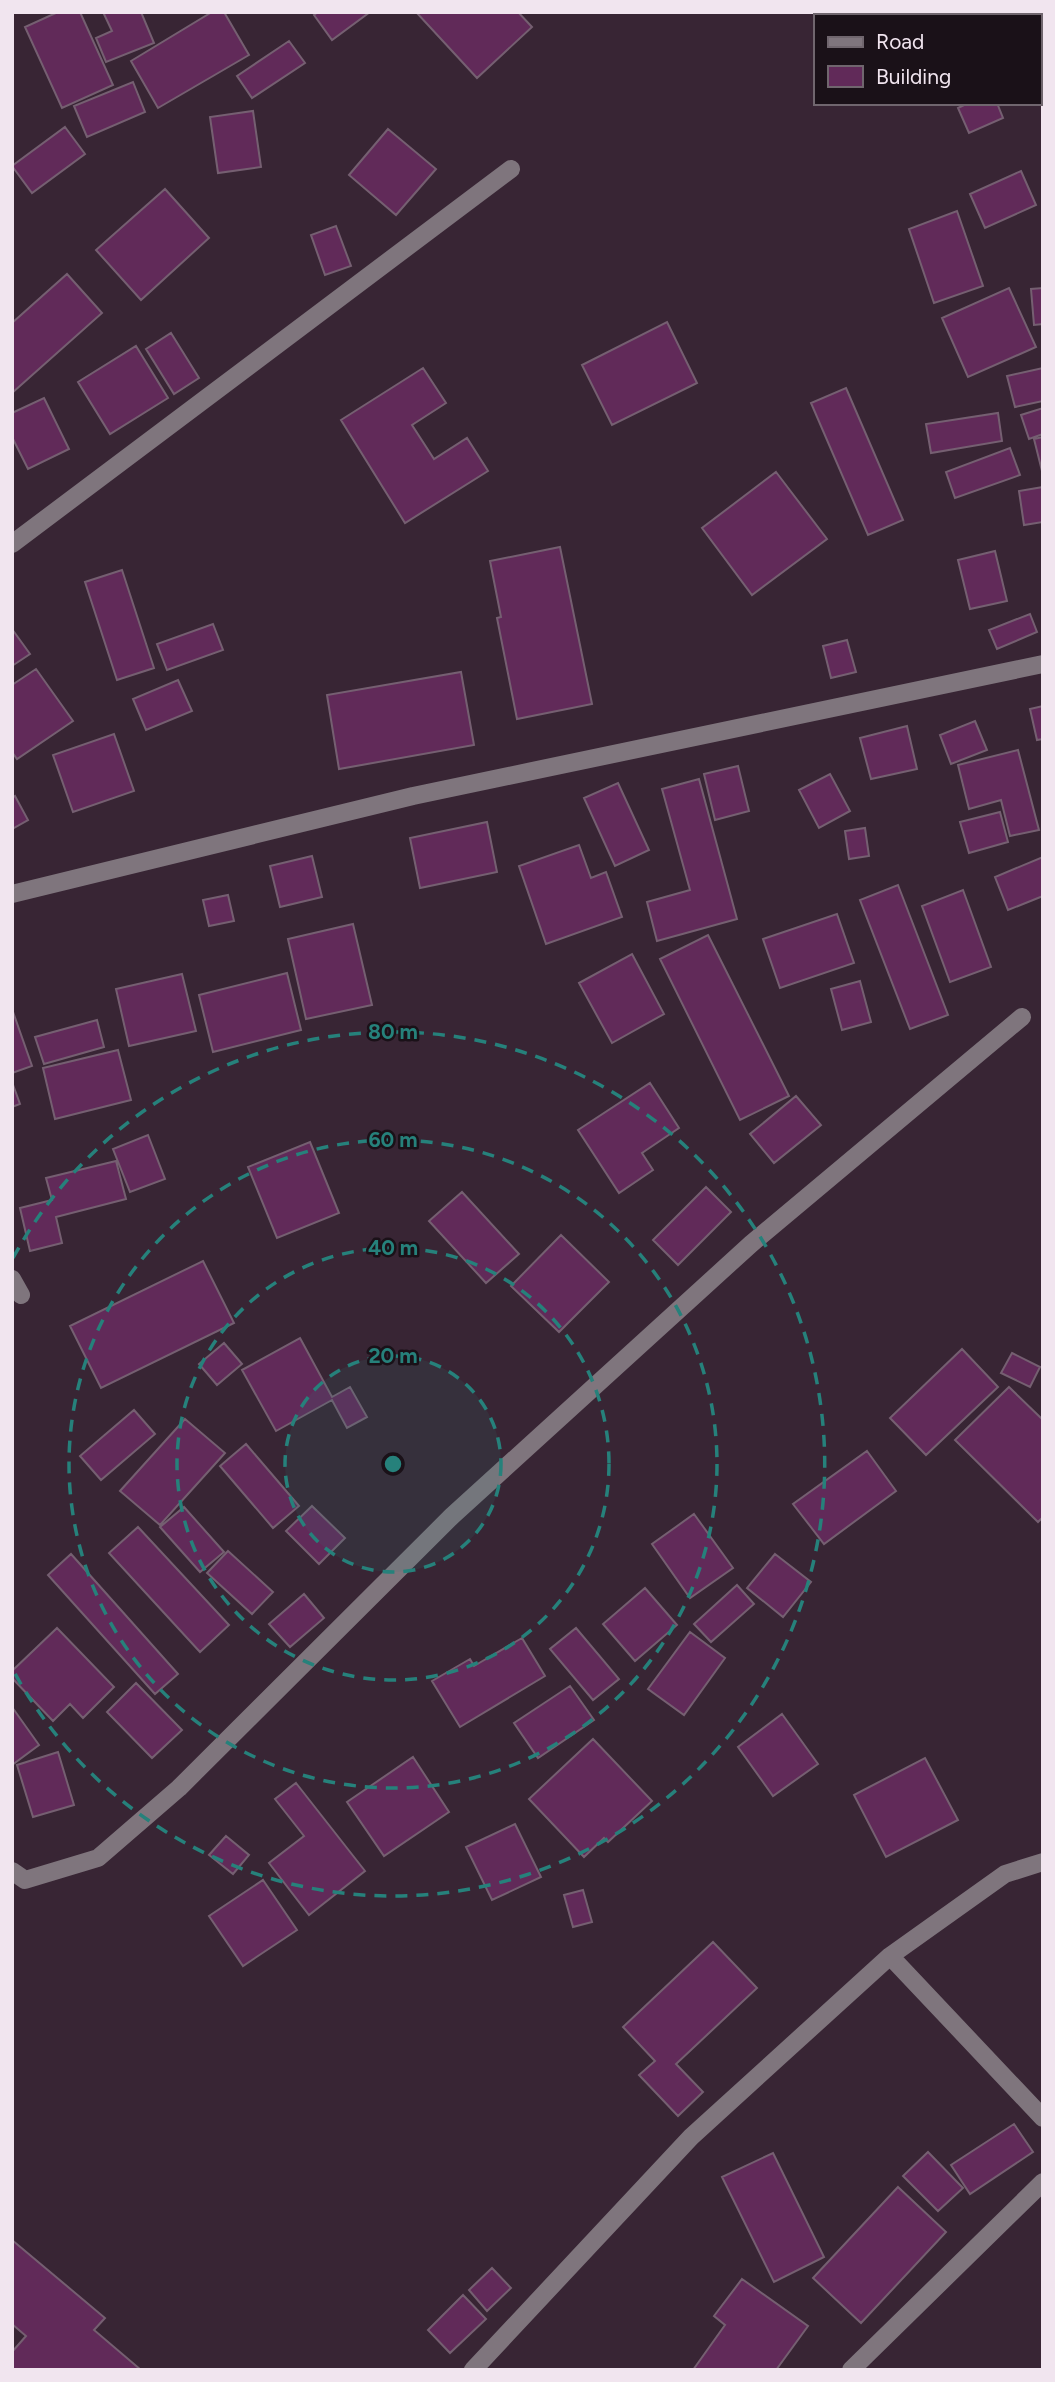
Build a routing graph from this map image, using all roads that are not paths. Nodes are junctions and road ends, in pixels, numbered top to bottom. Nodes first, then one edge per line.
1 (512, 169) dead end
2 (12, 544) edge
3 (1043, 664) edge
4 (12, 894) edge
5 (1023, 1017) dead end
6 (1043, 1862) edge
7 (12, 1871) edge
8 (890, 1956) junction
9 (1043, 2118) edge
10 (1043, 2182) edge
11 (472, 2370) edge
12 (851, 2370) edge

1 - 2 street
3 - 4 street
5 - 7 street
6 - 8 street
8 - 9 street
8 - 11 street
10 - 12 street

